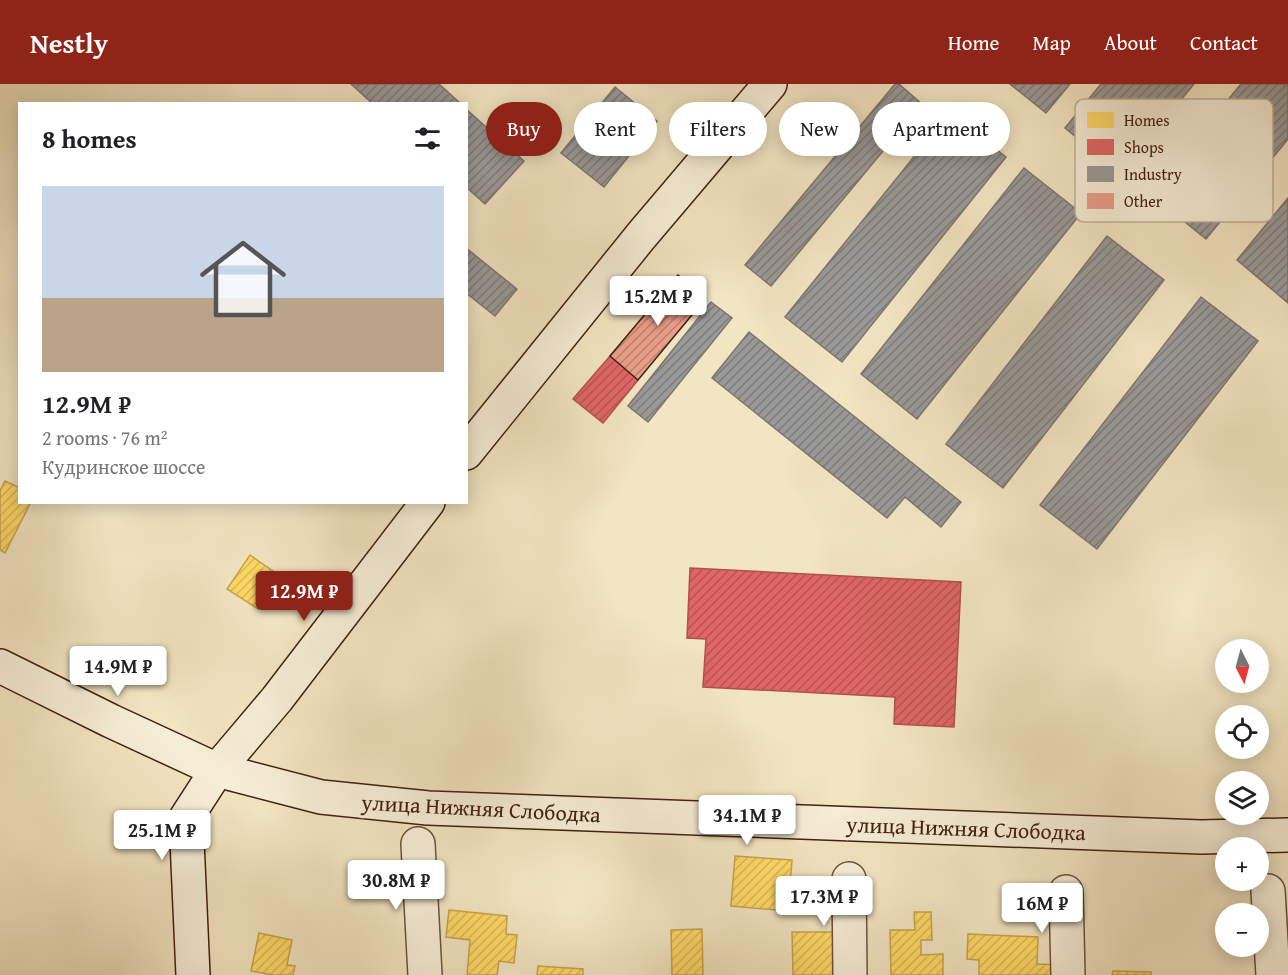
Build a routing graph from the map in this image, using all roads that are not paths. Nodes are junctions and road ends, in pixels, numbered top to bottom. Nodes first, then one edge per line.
1 (770, 84) edge
2 (468, 451) edge
3 (426, 504) edge
4 (0, 666) edge
5 (217, 770) junction
6 (1288, 835) edge
7 (418, 844) dead end
8 (849, 879) dead end
9 (1268, 891) dead end
10 (1066, 892) dead end
11 (193, 975) edge
12 (426, 975) edge
13 (850, 975) edge
14 (1068, 975) edge
15 (1273, 975) edge

1 - 2 main road
3 - 5 main road
4 - 5 main road, улица Нижняя Слободка
5 - 6 main road, улица Нижняя Слободка
5 - 11 main road
7 - 12 main road
8 - 13 main road
9 - 15 main road
10 - 14 main road

